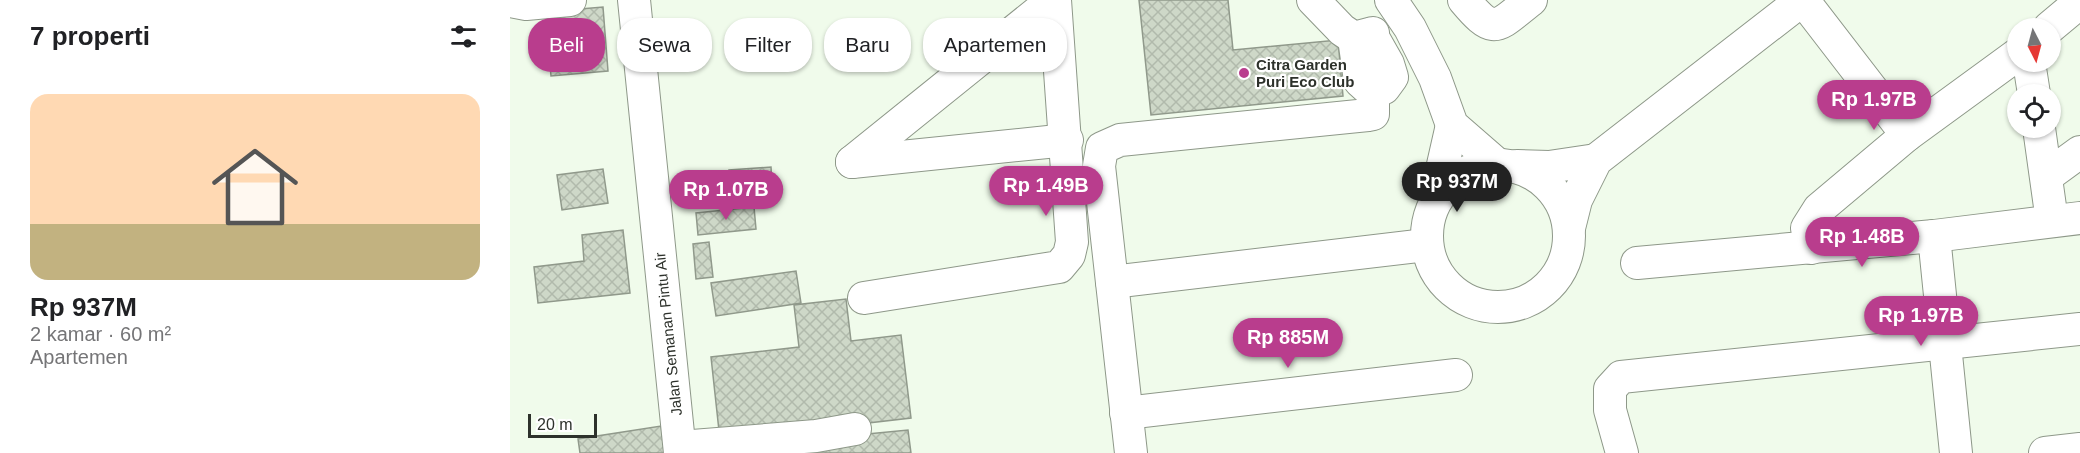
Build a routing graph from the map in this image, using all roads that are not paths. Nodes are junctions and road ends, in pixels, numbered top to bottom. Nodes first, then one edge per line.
1 (570, 0) edge
2 (634, 0) edge
3 (1054, 0) edge
4 (1313, 0) edge
5 (1464, 0) edge
6 (1531, 0) edge
7 (1803, 0) edge
8 (510, 1) edge
9 (2080, 2) edge
10 (1395, 5) edge
11 (2061, 18) edge
12 (2007, 62) edge
13 (1373, 102) dead end
14 (1452, 125) junction
15 (1907, 135) junction
16 (2041, 138) edge
17 (1067, 140) junction
18 (2080, 152) edge
19 (1596, 160) junction
20 (1505, 165) junction
21 (2047, 176) junction
22 (1435, 200) junction
23 (2066, 220) edge
24 (1569, 228) junction
25 (1934, 236) junction
26 (1426, 244) junction
27 (1811, 248) junction
28 (1637, 263) dead end
29 (1112, 282) junction
30 (864, 298) dead end
31 (2080, 329) edge
32 (1945, 344) junction
33 (1456, 375) dead end
34 (1126, 413) junction
35 (855, 429) dead end
36 (2080, 449) edge
37 (680, 450) edge
38 (1131, 453) edge
39 (1622, 453) edge
40 (1956, 453) edge
41 (2045, 453) edge

1 - 8 street
2 - 37 street, Jalan Semanan Pintu Air
3 - 17 street
3 - 17 street
4 - 10 street
5 - 6 street
7 - 15 street
7 - 19 street
9 - 11 street
10 - 14 street
12 - 15 street
13 - 29 street
14 - 20 street
14 - 22 street
15 - 27 street
16 - 21 street
17 - 30 street
18 - 21 street
19 - 20 street
19 - 24 street
20 - 22 street
20 - 24 street
21 - 23 street
22 - 26 street
23 - 25 street
24 - 26 street
25 - 27 street
25 - 32 street
26 - 29 street
27 - 28 street
29 - 34 street
31 - 32 street
32 - 39 street
32 - 40 street
33 - 34 street
34 - 38 street
35 - 37 street
36 - 41 street

